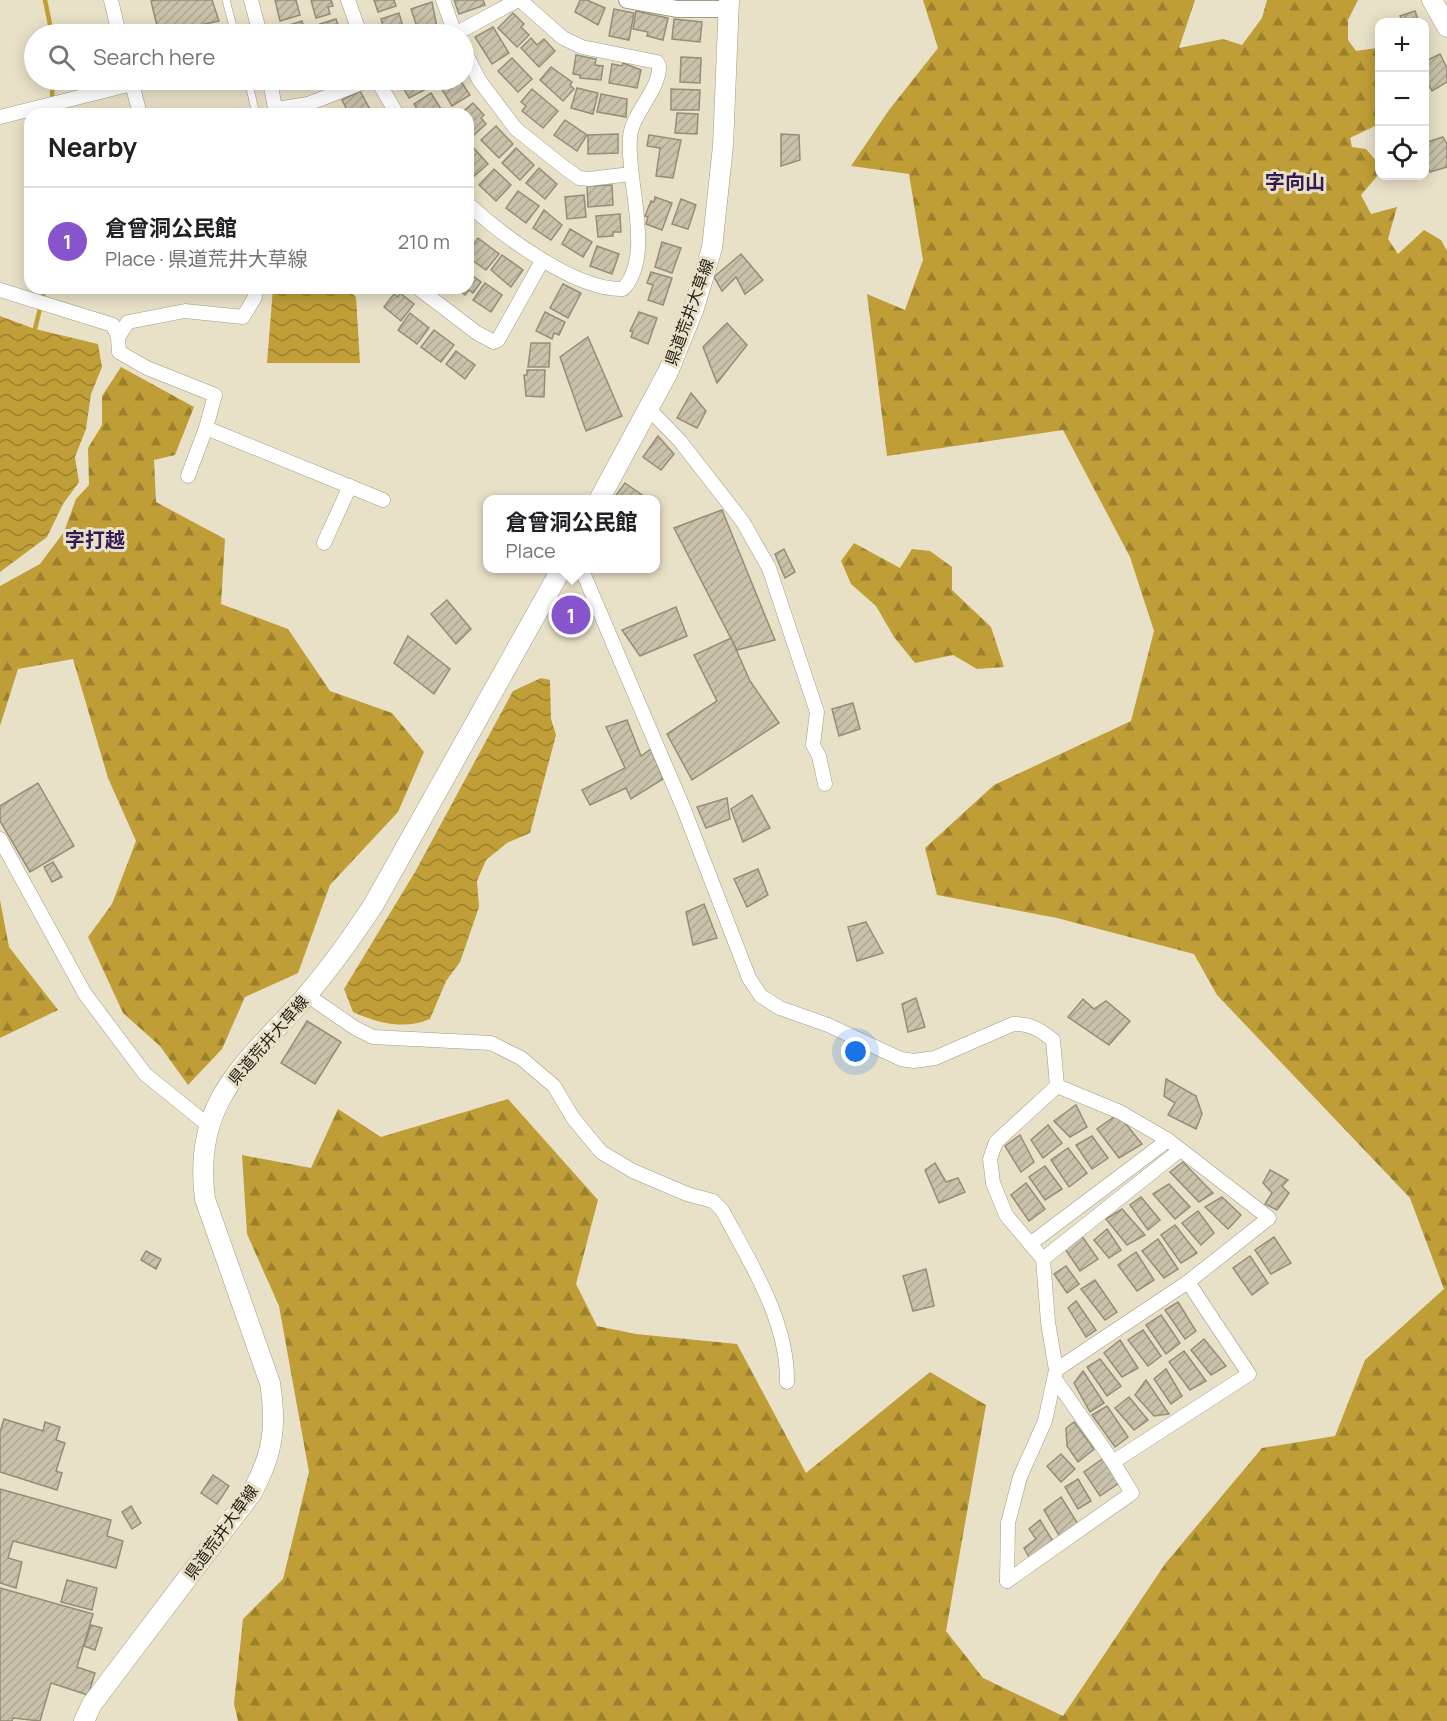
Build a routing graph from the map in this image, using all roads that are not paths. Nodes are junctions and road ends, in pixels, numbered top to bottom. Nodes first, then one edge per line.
1 (111, 0) edge
2 (226, 0) edge
3 (251, 0) edge
4 (348, 0) edge
5 (443, 0) edge
6 (519, 0) edge
7 (627, 0) edge
8 (1432, 0) edge
9 (729, 4) edge
10 (117, 24) edge
11 (232, 24) edge
12 (257, 24) edge
13 (356, 24) edge
14 (451, 24) edge
15 (474, 24) edge
16 (1447, 27) edge
17 (474, 70) edge
18 (104, 90) edge
19 (133, 90) edge
20 (250, 90) edge
21 (272, 90) edge
22 (344, 90) edge
23 (383, 90) edge
24 (34, 108) edge
25 (138, 108) edge
26 (255, 108) edge
27 (275, 108) edge
28 (292, 108) edge
29 (393, 108) edge
30 (24, 111) edge
31 (0, 117) edge
32 (631, 174) junction
33 (474, 210) edge
34 (542, 261) junction
35 (0, 290) edge
36 (255, 294) edge
37 (426, 294) edge
38 (118, 337) junction
39 (648, 408) junction
40 (206, 428) junction
41 (188, 476) dead end
42 (350, 486) junction
43 (602, 495) edge
44 (382, 500) dead end
45 (324, 543) dead end
46 (559, 573) edge
47 (582, 573) edge
48 (825, 784) dead end
49 (0, 838) edge
50 (307, 994) junction
51 (1057, 1086) junction
52 (208, 1125) junction
53 (1168, 1140) junction
54 (1180, 1150) junction
55 (1030, 1244) junction
56 (1043, 1258) junction
57 (1188, 1282) junction
58 (1056, 1374) junction
59 (787, 1382) dead end
60 (1113, 1462) junction
61 (88, 1713) edge
62 (77, 1721) edge

1 - 10 street
2 - 11 lane
3 - 12 street
4 - 13 street
5 - 14 street
6 - 15 street
6 - 32 street
7 - 9 street
8 - 16 main road
9 - 39 main road, 県道荒井大草線
17 - 32 street
18 - 24 street
19 - 25 street
20 - 26 lane
21 - 27 street
22 - 28 street
23 - 29 street
30 - 31 street
32 - 34 street
33 - 34 street
34 - 37 street
35 - 38 street
36 - 38 street
38 - 40 street
39 - 43 main road, 県道荒井大草線
39 - 48 street
40 - 41 street
40 - 42 street
42 - 44 street
42 - 45 street
46 - 50 main road, 県道荒井大草線
47 - 51 street
49 - 52 street
50 - 52 main road, 県道荒井大草線
50 - 59 street
51 - 53 street
51 - 55 street
52 - 61 main road, 県道荒井大草線
53 - 54 street
53 - 55 street
54 - 56 street
54 - 57 street
55 - 56 street
56 - 58 street
57 - 58 street
57 - 60 street
58 - 60 street
58 - 60 street
61 - 62 street

